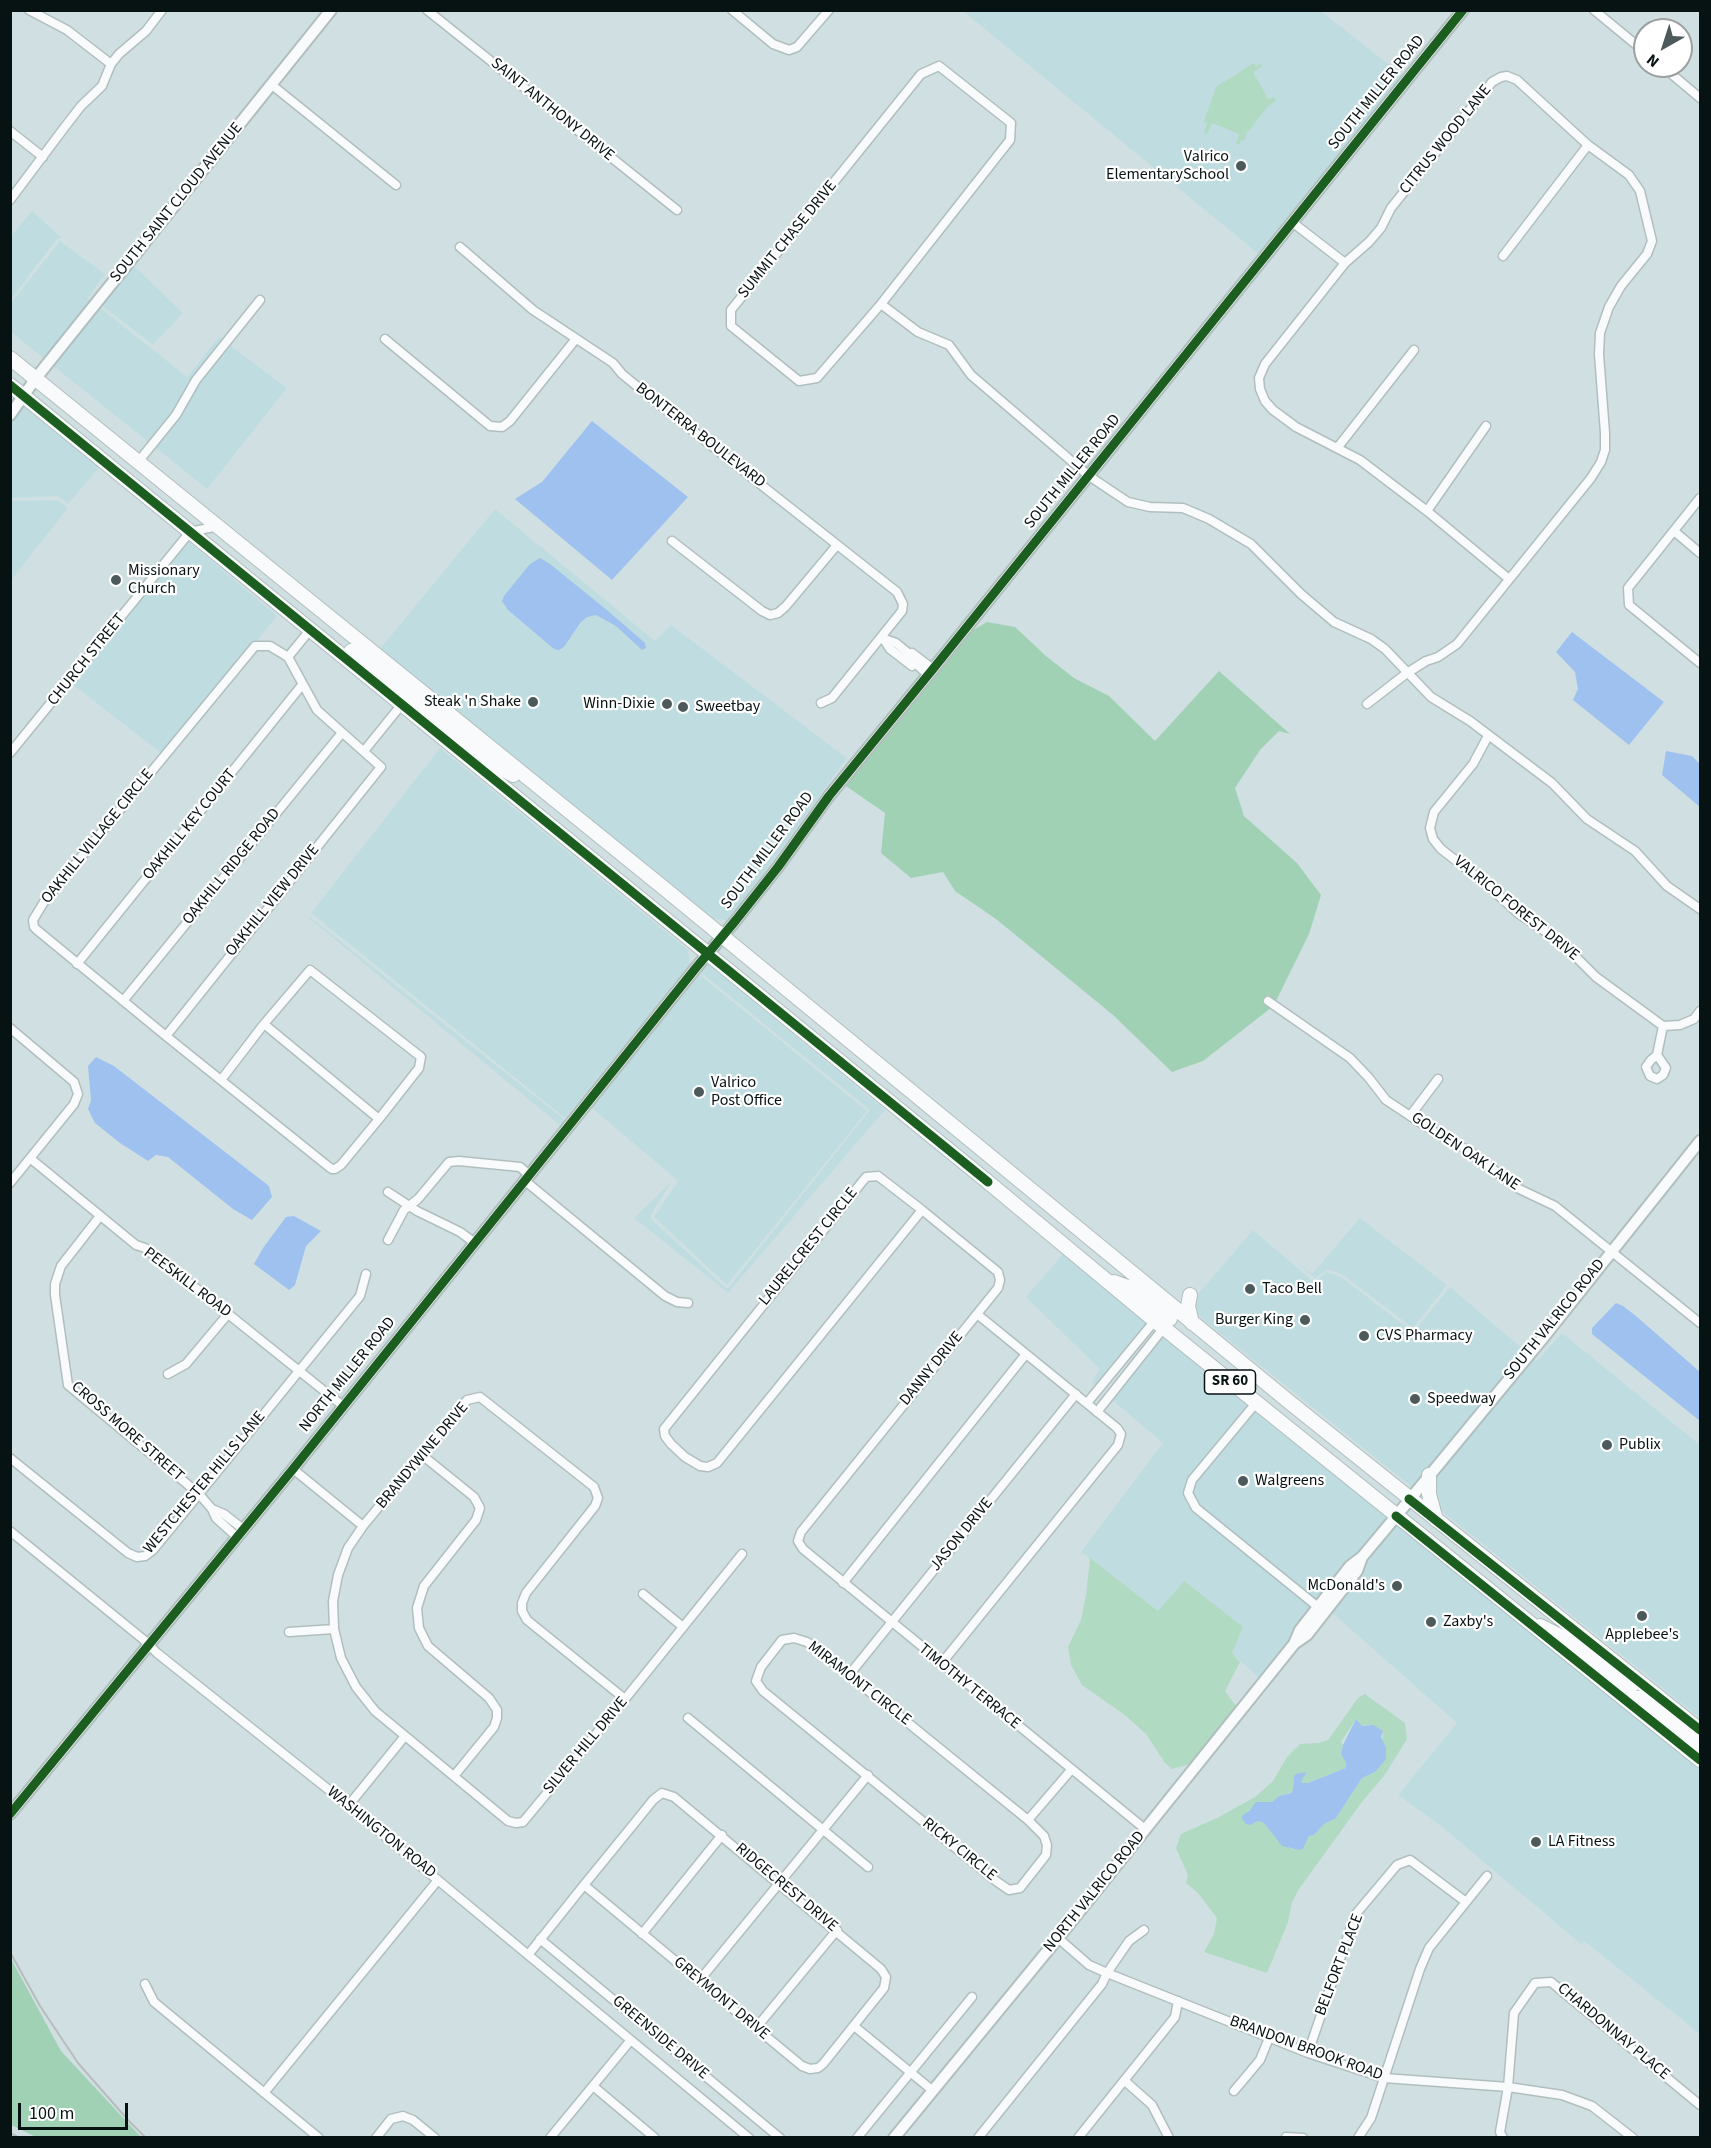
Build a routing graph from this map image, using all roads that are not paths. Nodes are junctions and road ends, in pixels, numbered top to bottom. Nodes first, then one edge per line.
1 (29, 10) edge
2 (162, 10) edge
3 (331, 10) edge
4 (427, 10) edge
5 (732, 10) edge
6 (829, 10) edge
7 (1463, 10) edge
8 (1594, 10) edge
9 (1633, 42) edge
10 (111, 64) junction
11 (1677, 78) edge
12 (272, 85) junction
13 (1701, 98) edge
14 (10, 131) edge
15 (1588, 145) junction
16 (43, 158) junction
17 (396, 185) dead end
18 (10, 200) edge
19 (677, 210) dead end
20 (1292, 222) junction
21 (460, 247) dead end
22 (1503, 256) dead end
23 (1345, 263) junction
24 (260, 300) dead end
25 (881, 304) junction
26 (385, 339) dead end
27 (575, 340) junction
28 (1414, 350) dead end
29 (10, 358) edge
30 (36, 378) junction
31 (16, 394) edge
32 (10, 415) edge
33 (1486, 426) dead end
34 (1338, 447) junction
35 (138, 462) junction
36 (1089, 476) junction
37 (1701, 498) edge
38 (1427, 511) junction
39 (218, 526) junction
40 (1674, 531) junction
41 (190, 532) junction
42 (672, 541) dead end
43 (837, 545) junction
44 (1701, 553) edge
45 (1509, 579) junction
46 (291, 614) junction
47 (310, 630) junction
48 (882, 638) junction
49 (288, 657) junction
50 (1701, 663) edge
51 (930, 672) junction
52 (1407, 673) junction
53 (302, 686) junction
54 (414, 686) junction
55 (402, 704) junction
56 (821, 704) dead end
57 (1367, 704) dead end
58 (341, 734) junction
59 (1488, 736) junction
60 (364, 751) junction
61 (10, 753) edge
62 (529, 780) junction
63 (1701, 909) edge
64 (722, 937) junction
65 (708, 954) junction
66 (77, 964) junction
67 (123, 1001) junction
68 (1268, 1001) dead end
69 (1701, 1011) edge
70 (264, 1024) junction
71 (1663, 1026) junction
72 (12, 1032) edge
73 (166, 1036) junction
74 (1657, 1055) dead end
75 (1438, 1078) dead end
76 (221, 1080) junction
77 (917, 1096) junction
78 (903, 1113) junction
79 (1410, 1116) junction
80 (379, 1119) junction
81 (1701, 1140) edge
82 (31, 1159) junction
83 (526, 1177) junction
84 (10, 1183) edge
85 (388, 1192) dead end
86 (409, 1206) junction
87 (922, 1210) junction
88 (100, 1216) junction
89 (387, 1240) dead end
90 (475, 1243) junction
91 (1611, 1251) junction
92 (366, 1274) dead end
93 (1190, 1294) dead end
94 (688, 1303) dead end
95 (228, 1314) junction
96 (978, 1314) junction
97 (1166, 1316) junction
98 (1192, 1323) junction
99 (1701, 1323) edge
100 (1026, 1353) junction
101 (299, 1370) junction
102 (168, 1374) dead end
103 (1076, 1394) junction
104 (1087, 1403) junction
105 (1256, 1403) junction
106 (343, 1406) junction
107 (1097, 1412) junction
108 (422, 1455) junction
109 (10, 1458) edge
110 (293, 1469) junction
111 (1429, 1475) junction
112 (199, 1494) junction
113 (1409, 1499) junction
114 (1396, 1516) junction
115 (1436, 1520) junction
116 (363, 1526) junction
117 (10, 1532) edge
118 (240, 1533) junction
119 (798, 1541) joint
120 (742, 1554) dead end
121 (1362, 1557) junction
122 (843, 1583) junction
123 (643, 1594) dead end
124 (1318, 1607) junction
125 (1526, 1622) junction
126 (891, 1623) junction
127 (683, 1628) junction
128 (334, 1629) junction
129 (289, 1632) dead end
130 (1294, 1644) junction
131 (149, 1645) junction
132 (941, 1664) junction
133 (849, 1675) junction
134 (1639, 1682) junction
135 (625, 1699) junction
136 (1624, 1700) junction
137 (688, 1718) dead end
138 (1701, 1730) edge
139 (405, 1736) junction
140 (1701, 1745) edge
141 (1701, 1760) edge
142 (1071, 1770) junction
143 (868, 1775) junction
144 (454, 1776) junction
145 (348, 1806) junction
146 (10, 1815) edge
147 (1028, 1820) junction
148 (1145, 1829) junction
149 (822, 1830) junction
150 (722, 1835) junction
151 (868, 1867) dead end
152 (1486, 1876) dead end
153 (438, 1880) junction
154 (780, 1883) junction
155 (584, 1885) junction
156 (1466, 1902) junction
157 (837, 1930) junction
158 (1144, 1930) dead end
159 (642, 1934) junction
160 (1058, 1938) junction
161 (540, 1939) junction
162 (528, 1955) junction
163 (1107, 1973) junction
164 (699, 1981) junction
165 (145, 1984) dead end
166 (972, 1996) dead end
167 (1178, 2001) junction
168 (854, 2026) junction
169 (756, 2028) junction
170 (1269, 2038) junction
171 (630, 2041) junction
172 (1308, 2053) junction
173 (910, 2073) junction
174 (1384, 2078) junction
175 (1125, 2080) junction
176 (593, 2086) junction
177 (1508, 2087) junction
178 (932, 2090) junction
179 (1234, 2091) dead end
180 (264, 2093) junction
181 (1701, 2105) edge
182 (1286, 2137) edge
183 (319, 2138) edge
184 (376, 2138) edge
185 (435, 2138) edge
186 (550, 2138) edge
187 (655, 2138) edge
188 (749, 2138) edge
189 (780, 2138) edge
190 (857, 2138) edge
191 (894, 2138) edge
192 (978, 2138) edge
193 (1078, 2138) edge
194 (1169, 2138) edge
195 (1303, 2138) edge
196 (1358, 2138) edge
197 (1503, 2138) edge
198 (1633, 2138) edge

1 - 10 street
2 - 10 street
3 - 12 street, SOUTH SAINT CLOUD AVENUE
4 - 19 street, SAINT ANTHONY DRIVE
5 - 6 street
7 - 20 street, SOUTH MILLER ROAD
8 - 9 street
10 - 16 street
11 - 13 street
12 - 17 street
12 - 30 street, SOUTH SAINT CLOUD AVENUE
14 - 16 street
15 - 22 street
15 - 23 street, CITRUS WOOD LANE
15 - 45 street, CITRUS WOOD LANE
16 - 18 street
20 - 23 street
20 - 36 street, SOUTH MILLER ROAD
21 - 27 street, BONTERRA BOULEVARD
23 - 34 street, CITRUS WOOD LANE
24 - 35 street
25 - 25 street, SUMMIT CHASE DRIVE
25 - 36 street
26 - 27 street
27 - 43 street, BONTERRA BOULEVARD
28 - 34 street
29 - 30 highway, SR 60
30 - 31 street, SOUTH SAINT CLOUD AVENUE
30 - 35 highway, SR 60
31 - 32 street, SOUTH SAINT CLOUD AVENUE
31 - 41 highway
33 - 38 street
34 - 38 street, CITRUS WOOD LANE
35 - 39 highway, SR 60
36 - 51 street, SOUTH MILLER ROAD
36 - 52 street
37 - 40 street
38 - 45 street, CITRUS WOOD LANE
39 - 41 street
39 - 54 highway, SR 60
40 - 44 street
40 - 50 street
41 - 46 highway
41 - 61 street, CHURCH STREET
42 - 43 street
43 - 48 street, BONTERRA BOULEVARD
45 - 52 street, CITRUS WOOD LANE
46 - 47 highway
46 - 54 highway
47 - 49 street
47 - 55 highway
48 - 51 street
48 - 51 street
48 - 56 street, BONTERRA BOULEVARD
49 - 53 street
49 - 66 street, OAKHILL VILLAGE CIRCLE
51 - 64 street, SOUTH MILLER ROAD
52 - 57 street, CITRUS WOOD LANE
52 - 59 street
53 - 58 street
53 - 66 street, OAKHILL KEY COURT
54 - 62 highway, SR 60
55 - 60 street
55 - 62 highway
55 - 65 highway
58 - 60 street
58 - 67 street, OAKHILL RIDGE ROAD
59 - 63 street
59 - 71 street, VALRICO FOREST DRIVE
60 - 73 street, OAKHILL VIEW DRIVE
62 - 64 highway, SR 60
64 - 65 street, SOUTH MILLER ROAD
64 - 77 highway, SR 60
65 - 78 highway
65 - 83 street, NORTH MILLER ROAD
66 - 67 street, OAKHILL VILLAGE CIRCLE
67 - 73 street, OAKHILL VILLAGE CIRCLE
68 - 79 street, GOLDEN OAK LANE
69 - 71 street
70 - 76 street, OAKHILL VILLAGE CIRCLE
70 - 80 street
70 - 80 street, OAKHILL VILLAGE CIRCLE
71 - 74 street
72 - 82 street
73 - 76 street, OAKHILL VILLAGE CIRCLE
75 - 79 street
76 - 80 street, OAKHILL VILLAGE CIRCLE
77 - 78 highway
77 - 97 highway, SR 60
78 - 97 highway
79 - 91 street, GOLDEN OAK LANE
81 - 91 street, SOUTH VALRICO ROAD
82 - 84 street
82 - 88 street, PEESKILL ROAD
83 - 86 street
83 - 90 street, NORTH MILLER ROAD
83 - 94 street
85 - 86 street
86 - 89 street
86 - 90 street
87 - 87 street, LAURELCREST CIRCLE
87 - 96 street, DANNY DRIVE
88 - 95 street, PEESKILL ROAD
88 - 112 street, CROSS MORE STREET
90 - 106 street, NORTH MILLER ROAD
91 - 99 street, GOLDEN OAK LANE
91 - 111 street, SOUTH VALRICO ROAD
92 - 101 street, WESTCHESTER HILLS LANE
93 - 98 highway
95 - 101 street, PEESKILL ROAD
95 - 102 street
96 - 100 street
96 - 119 street, DANNY DRIVE
97 - 98 highway, SR 60
97 - 104 street
97 - 105 highway, SR 60
97 - 107 street
98 - 113 highway, SR 60
100 - 103 street
100 - 122 street
101 - 106 street, PEESKILL ROAD
101 - 112 street, WESTCHESTER HILLS LANE
103 - 104 street
103 - 126 street, JASON DRIVE
104 - 107 street
105 - 114 highway, SR 60
105 - 124 street
106 - 110 street, NORTH MILLER ROAD
107 - 132 street
108 - 116 street, BRANDYWINE DRIVE
108 - 135 street, BRANDYWINE DRIVE
108 - 144 street
109 - 112 street, WESTCHESTER HILLS LANE
110 - 116 street
110 - 118 street, NORTH MILLER ROAD
111 - 113 street, SOUTH VALRICO ROAD
111 - 115 highway
112 - 118 street, CROSS MORE STREET
113 - 114 street, NORTH VALRICO ROAD
113 - 115 highway, SR 60
114 - 121 street, NORTH VALRICO ROAD
114 - 125 highway, SR 60
115 - 134 highway, SR 60
116 - 128 street, BRANDYWINE DRIVE
117 - 131 street, WASHINGTON ROAD
118 - 131 street, NORTH MILLER ROAD
119 - 122 street, TIMOTHY TERRACE
120 - 127 street, SILVER HILL DRIVE
121 - 124 street, NORTH VALRICO ROAD
121 - 130 street, NORTH VALRICO ROAD
122 - 126 street, TIMOTHY TERRACE
123 - 127 street
124 - 130 street, NORTH VALRICO ROAD
125 - 134 highway
125 - 136 highway, SR 60
126 - 132 street, TIMOTHY TERRACE
126 - 133 street, JASON DRIVE
127 - 135 street, SILVER HILL DRIVE
128 - 129 street
128 - 139 street, BRANDYWINE DRIVE
130 - 148 street, NORTH VALRICO ROAD
131 - 145 street, WASHINGTON ROAD
131 - 146 street, NORTH MILLER ROAD
132 - 142 street, TIMOTHY TERRACE
133 - 143 street, MIRAMONT CIRCLE
133 - 147 street, MIRAMONT CIRCLE
134 - 138 highway, SR 60
135 - 144 street, SILVER HILL DRIVE
136 - 140 highway
136 - 141 highway, SR 60
137 - 149 street
139 - 144 street, SILVER HILL DRIVE
139 - 145 street
142 - 147 street
142 - 148 street, TIMOTHY TERRACE
143 - 147 street, RICKY CIRCLE
143 - 149 street
145 - 153 street, WASHINGTON ROAD
148 - 160 street, NORTH VALRICO ROAD
149 - 151 street
149 - 154 street
150 - 154 street, RIDGECREST DRIVE
150 - 155 street, RIDGECREST DRIVE
150 - 159 street
152 - 156 street
153 - 162 street, WASHINGTON ROAD
153 - 180 street
154 - 157 street, RIDGECREST DRIVE
154 - 164 street
155 - 159 street, GREYMONT DRIVE
155 - 161 street
156 - 172 street, BELFORT PLACE
156 - 174 street
157 - 168 street, RIDGECREST DRIVE
157 - 169 street
158 - 163 street
159 - 164 street, GREYMONT DRIVE
160 - 163 street, BRANDON BROOK ROAD
160 - 178 street, NORTH VALRICO ROAD
161 - 162 street
161 - 189 street, GREENSIDE DRIVE
162 - 171 street, WASHINGTON ROAD
163 - 167 street, BRANDON BROOK ROAD
163 - 192 street
164 - 169 street, GREYMONT DRIVE
165 - 180 street
166 - 173 street
167 - 170 street, BRANDON BROOK ROAD
167 - 175 street
168 - 169 street, GREYMONT DRIVE
168 - 173 street
170 - 172 street, BRANDON BROOK ROAD
170 - 179 street
171 - 176 street
171 - 188 street, WASHINGTON ROAD
172 - 174 street, BRANDON BROOK ROAD
173 - 178 street
173 - 190 street
174 - 177 street, BRANDON BROOK ROAD
174 - 196 street
175 - 193 street
175 - 194 street
176 - 186 street
176 - 187 street
177 - 181 street, CHARDONNAY PLACE
177 - 197 street, CHARDONNAY PLACE
177 - 198 street, BRANDON BROOK ROAD
178 - 191 street, NORTH VALRICO ROAD
180 - 183 street
182 - 195 street
184 - 185 street

